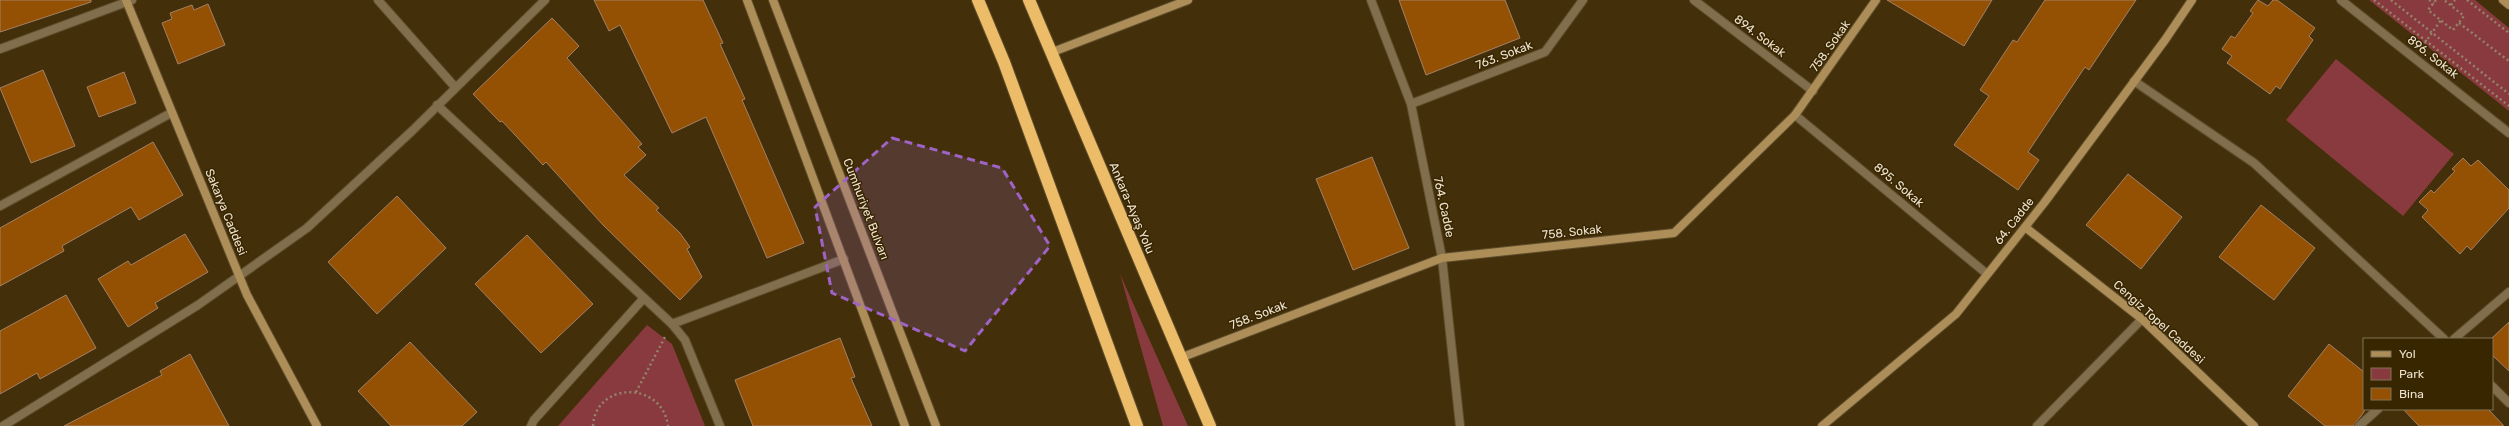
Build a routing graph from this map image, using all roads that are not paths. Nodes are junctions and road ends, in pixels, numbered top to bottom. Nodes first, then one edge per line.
1 (378, 0) edge
2 (545, 0) edge
3 (747, 0) edge
4 (773, 0) edge
5 (978, 0) edge
6 (1029, 0) edge
7 (1188, 0) edge
8 (1371, 0) edge
9 (1583, 0) edge
10 (1694, 0) edge
11 (1876, 0) edge
12 (2192, 0) edge
13 (2342, 0) edge
14 (2503, 0) edge
15 (129, 1) edge
16 (2509, 4) edge
17 (0, 49) edge
18 (1050, 53) junction
19 (2134, 81) junction
20 (455, 87) junction
21 (1813, 91) junction
22 (1411, 104) junction
23 (438, 105) junction
24 (171, 113) junction
25 (1795, 114) junction
26 (2509, 133) edge
27 (0, 206) edge
28 (2025, 227) junction
29 (1442, 258) junction
30 (844, 259) junction
31 (1988, 274) junction
32 (239, 276) junction
33 (2509, 292) edge
34 (644, 298) junction
35 (2142, 319) junction
36 (672, 324) junction
37 (2443, 338) edge
38 (2455, 338) edge
39 (1180, 358) junction
40 (2493, 387) edge
41 (2509, 403) edge
42 (2377, 410) edge
43 (3, 426) edge
44 (317, 426) edge
45 (532, 426) edge
46 (720, 426) edge
47 (905, 426) edge
48 (936, 426) edge
49 (1136, 426) edge
50 (1210, 426) edge
51 (1460, 426) edge
52 (1822, 426) edge
53 (2037, 426) edge
54 (2254, 426) edge
55 (2359, 426) edge

1 - 20 street
2 - 20 street
3 - 30 street
4 - 48 street, Cumhuriyet Bulvarı
5 - 49 highway
6 - 18 highway, Ankara-Ayaş Yolu
7 - 18 street
8 - 22 street, 764. Cadde
9 - 22 street, 763. Sokak
10 - 21 street, 894. Sokak
11 - 21 street, 758. Sokak
12 - 19 street, 64. Cadde
13 - 26 street, 896. Sokak
14 - 16 street
15 - 17 street
15 - 24 street, Sakarya Caddesi
18 - 39 highway, Ankara-Ayaş Yolu
19 - 28 street, 64. Cadde
19 - 37 street
20 - 23 street
21 - 25 street, 758. Sokak
22 - 29 street, 764. Cadde
23 - 32 street
23 - 34 street
24 - 27 street
24 - 32 street, Sakarya Caddesi
25 - 29 street, 758. Sokak
25 - 31 street, 895. Sokak
28 - 31 street, 64. Cadde
28 - 35 street, Cengiz Topel Caddesi
29 - 39 street, 758. Sokak
29 - 51 street, 764. Cadde
30 - 36 street
30 - 47 street
31 - 52 street, 64. Cadde
32 - 43 street
32 - 44 street, Sakarya Caddesi
33 - 38 street
34 - 36 street
34 - 45 street
35 - 53 street
35 - 54 street, Cengiz Topel Caddesi
36 - 46 street
39 - 50 highway, Ankara-Ayaş Yolu
40 - 41 street
42 - 55 street

